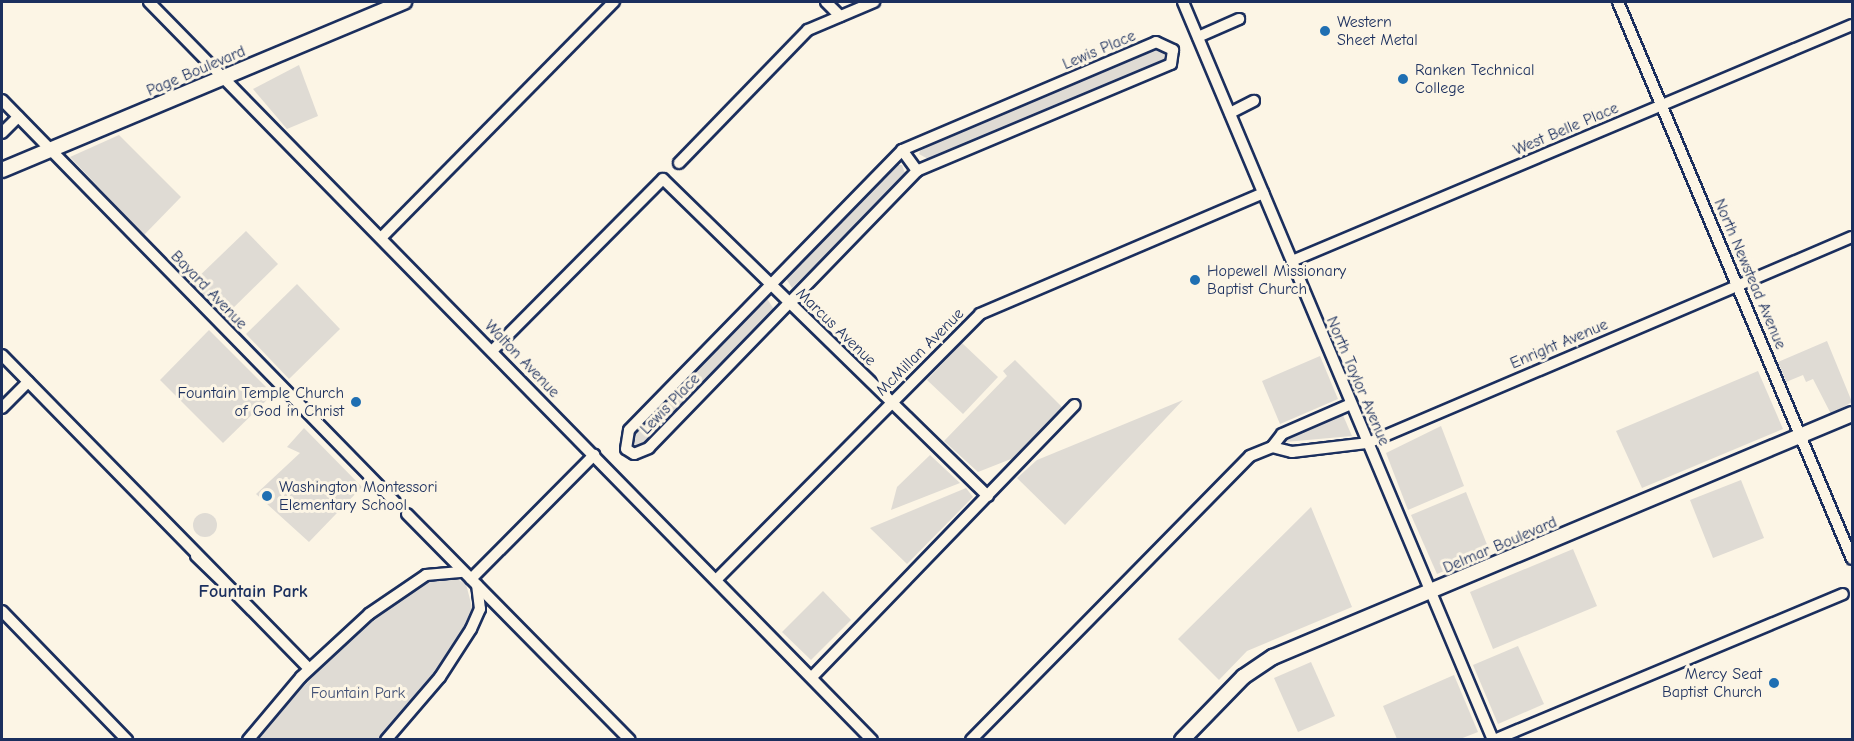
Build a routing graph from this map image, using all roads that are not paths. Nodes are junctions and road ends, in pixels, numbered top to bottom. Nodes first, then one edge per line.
1 (149, 2) edge
2 (404, 2) edge
3 (614, 2) edge
4 (826, 2) edge
5 (874, 2) edge
6 (1183, 2) edge
7 (1618, 2) edge
8 (378, 6) edge
9 (840, 16) junction
10 (1239, 19) dead end
11 (1852, 25) edge
12 (1198, 37) junction
13 (223, 78) junction
14 (2, 100) edge
15 (1254, 101) dead end
16 (1663, 104) junction
17 (1230, 113) junction
18 (18, 117) junction
19 (2, 133) edge
20 (51, 150) junction
21 (902, 150) junction
22 (679, 163) dead end
23 (2, 170) edge
24 (918, 171) junction
25 (1263, 193) junction
26 (1852, 237) edge
27 (381, 238) junction
28 (1292, 261) junction
29 (771, 284) junction
30 (1738, 285) junction
31 (789, 301) junction
32 (493, 350) junction
33 (2, 355) edge
34 (28, 382) junction
35 (892, 402) junction
36 (1351, 404) junction
37 (1076, 405) dead end
38 (2, 408) edge
39 (1852, 414) edge
40 (1802, 435) junction
41 (1368, 442) junction
42 (1272, 447) junction
43 (594, 455) junction
44 (988, 496) junction
45 (395, 502) dead end
46 (407, 514) dead end
47 (1852, 559) edge
48 (470, 579) junction
49 (716, 580) junction
50 (1431, 593) junction
51 (1843, 594) dead end
52 (2, 611) edge
53 (309, 669) junction
54 (812, 677) junction
55 (128, 740) edge
56 (248, 740) edge
57 (386, 740) edge
58 (630, 740) edge
59 (872, 740) edge
60 (972, 740) edge
61 (1182, 740) edge
62 (1493, 740) edge

1 - 13 street, Walton Avenue
2 - 8 main road, Page Boulevard
3 - 27 street
4 - 9 street
5 - 9 street
6 - 12 street, North Taylor Avenue
7 - 16 street, North Newstead Avenue
8 - 13 main road, Page Boulevard
9 - 22 street
10 - 12 street
11 - 16 street, West Belle Place
12 - 17 street, North Taylor Avenue
13 - 20 main road, Page Boulevard
13 - 27 street, Walton Avenue
14 - 18 street, Bayard Avenue
15 - 17 street
16 - 28 street, West Belle Place
16 - 30 street, North Newstead Avenue
17 - 25 street, North Taylor Avenue
18 - 19 street
18 - 20 street, Bayard Avenue
20 - 23 main road, Page Boulevard
20 - 45 street, Bayard Avenue
21 - 24 street
21 - 24 street, Lewis Place
21 - 29 street, Lewis Place
24 - 31 street, Lewis Place
25 - 28 street, North Taylor Avenue
25 - 35 street, McMillan Avenue
26 - 30 street, Enright Avenue
27 - 32 street, Walton Avenue
28 - 36 street, North Taylor Avenue
29 - 31 street, Marcus Avenue
29 - 31 street, Lewis Place
29 - 32 street, Marcus Avenue
30 - 40 street, North Newstead Avenue
30 - 41 street, Enright Avenue
31 - 35 street, Marcus Avenue
32 - 43 street, Walton Avenue
33 - 34 street
34 - 38 street
34 - 53 street
35 - 44 street, Marcus Avenue
35 - 49 street, McMillan Avenue
36 - 41 street, North Taylor Avenue
36 - 42 street
37 - 44 street
39 - 40 main road, Delmar Boulevard
40 - 47 street, North Newstead Avenue
40 - 50 main road, Delmar Boulevard
41 - 42 street, Enright Avenue
41 - 50 street, North Taylor Avenue
42 - 60 street
43 - 48 street
43 - 49 street, Walton Avenue
44 - 54 street
46 - 48 street
48 - 53 street
48 - 57 street
48 - 58 street
49 - 54 street, Walton Avenue
50 - 61 main road, Delmar Boulevard
50 - 62 street, North Taylor Avenue
51 - 62 street
52 - 55 street
53 - 56 street
54 - 59 street, Walton Avenue

